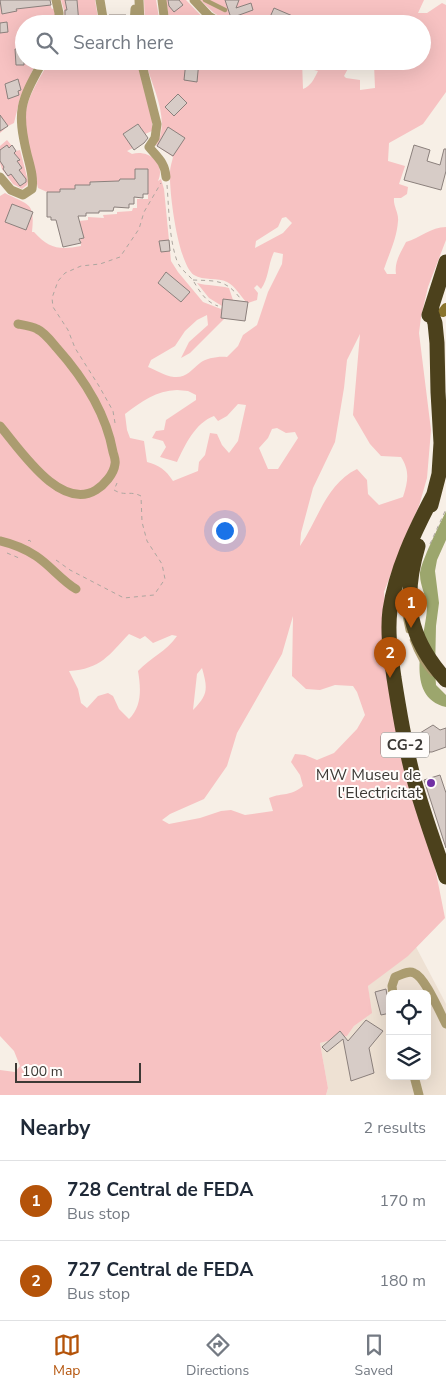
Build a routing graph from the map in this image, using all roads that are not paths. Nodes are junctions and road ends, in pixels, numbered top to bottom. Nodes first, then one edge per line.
1 (56, 0) edge
2 (100, 0) edge
3 (194, 0) edge
4 (205, 0) edge
5 (162, 1) edge
6 (139, 3) edge
7 (225, 10) dead end
8 (59, 15) edge
9 (102, 15) edge
10 (135, 15) edge
11 (164, 15) edge
12 (209, 15) edge
13 (38, 70) edge
14 (143, 70) edge
15 (166, 176) road end
16 (0, 177) edge
17 (446, 262) edge
18 (440, 315) edge
19 (18, 324) dead end
20 (446, 352) edge
21 (437, 375) junction
22 (438, 392) junction
23 (0, 426) edge
24 (433, 496) junction
25 (0, 541) edge
26 (410, 584) junction
27 (76, 589) dead end
28 (403, 601) dead end
29 (404, 610) dead end
30 (416, 643) junction
31 (446, 681) edge
32 (445, 870) edge
33 (392, 990) edge
34 (428, 990) edge
35 (431, 996) edge
36 (446, 1024) edge
37 (415, 1080) edge
38 (419, 1095) edge

1 - 8 street
2 - 9 street
3 - 12 street
4 - 7 lane
5 - 11 street
6 - 10 street
13 - 16 street
14 - 15 street
17 - 18 highway, CG-2
18 - 21 highway, CG-2
18 - 22 highway
19 - 23 street
20 - 21 highway, CG-2
21 - 22 highway, CG-2
22 - 24 highway, CG-2
24 - 26 highway, CG-2
24 - 32 highway, CG-2
25 - 27 street
26 - 28 lane
26 - 30 highway, CG-2
29 - 30 lane
30 - 31 highway, CG-2
33 - 34 street
35 - 36 street
37 - 38 street

